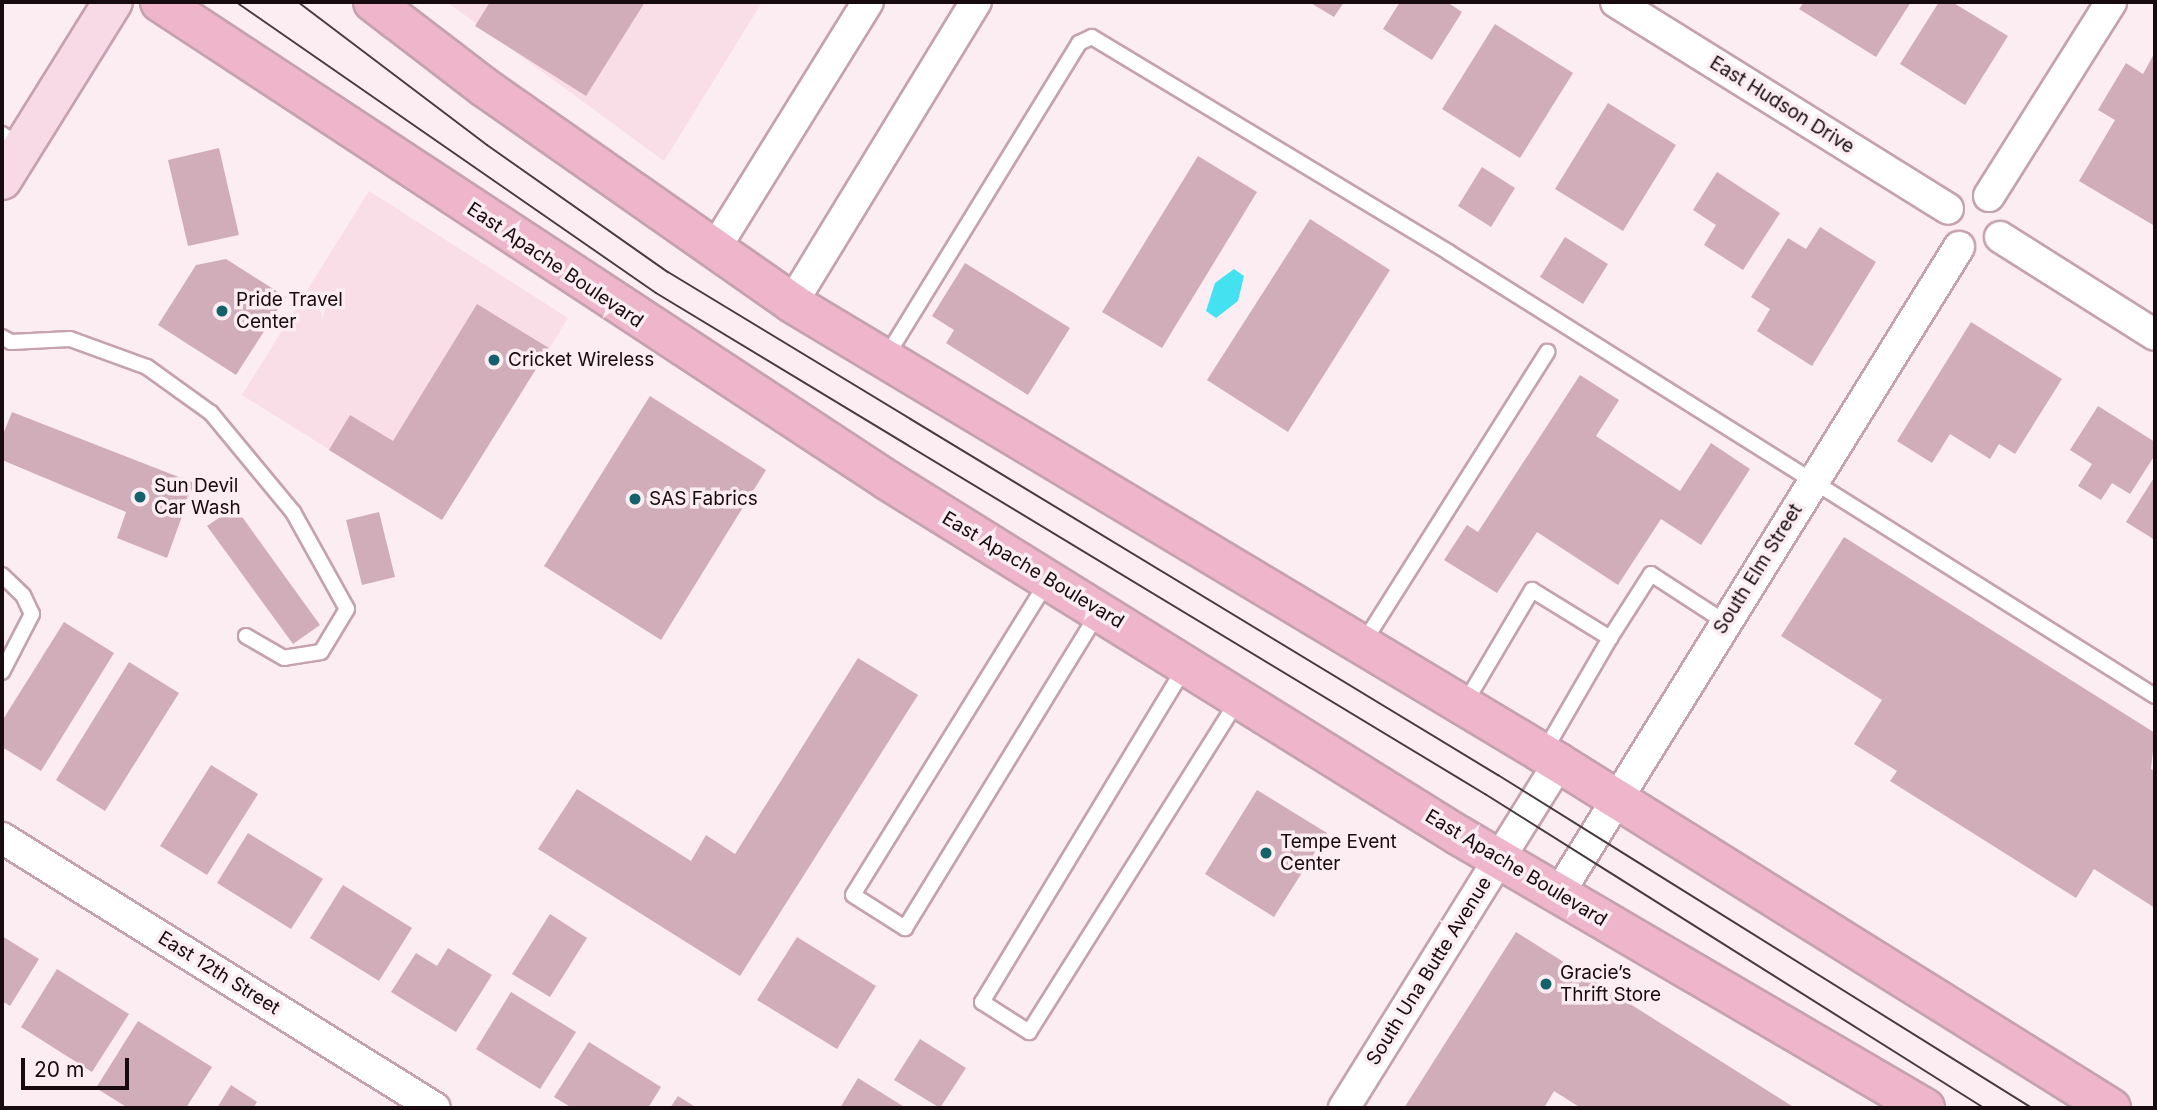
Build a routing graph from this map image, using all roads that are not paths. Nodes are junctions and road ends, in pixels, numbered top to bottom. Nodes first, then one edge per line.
1 (113, 2) edge
2 (160, 2) edge
3 (373, 2) edge
4 (868, 2) edge
5 (976, 2) edge
6 (1616, 2) edge
7 (2111, 2) edge
8 (12, 141) edge
9 (2, 180) edge
10 (1989, 197) junction
11 (1948, 209) junction
12 (2000, 237) junction
13 (1959, 247) junction
14 (714, 250) junction
15 (792, 303) junction
16 (2155, 335) edge
17 (2, 337) edge
18 (1547, 352) dead end
19 (885, 359) junction
20 (1813, 481) junction
21 (2, 575) edge
22 (1049, 578) junction
23 (1100, 609) junction
24 (1726, 622) junction
25 (246, 636) dead end
26 (1611, 638) junction
27 (1361, 646) junction
28 (1186, 666) junction
29 (2, 672) edge
30 (2155, 696) edge
31 (1240, 698) junction
32 (1463, 706) junction
33 (1551, 758) junction
34 (1616, 799) junction
35 (2, 838) edge
36 (1499, 858) junction
37 (1559, 893) junction
38 (1910, 1105) edge
39 (435, 1108) edge
40 (1344, 1108) edge
41 (2111, 1108) edge

1 - 8 main road
2 - 22 main road, East Apache Boulevard
3 - 14 main road
4 - 14 street
5 - 15 street
6 - 11 street, East Hudson Drive
7 - 10 street
8 - 9 main road
10 - 11 street
10 - 12 street
11 - 13 street
12 - 13 street
12 - 16 street
13 - 20 street, South Elm Street
14 - 15 main road
15 - 19 main road
17 - 25 lane
18 - 27 lane
19 - 20 lane
19 - 27 main road
20 - 24 street, South Elm Street
20 - 30 lane
21 - 29 lane
22 - 23 main road, East Apache Boulevard
22 - 23 lane
23 - 28 main road, East Apache Boulevard
24 - 26 lane
24 - 34 street, South Elm Street
26 - 32 lane
26 - 33 lane
27 - 32 main road
28 - 31 main road, East Apache Boulevard
28 - 31 lane
31 - 36 main road, East Apache Boulevard
32 - 33 main road
33 - 34 main road
33 - 36 street, South Una Butte Avenue
34 - 37 street, South Elm Street
34 - 41 main road
35 - 39 street, East 12th Street
36 - 37 main road, East Apache Boulevard
36 - 40 street, South Una Butte Avenue
37 - 38 main road, East Apache Boulevard

